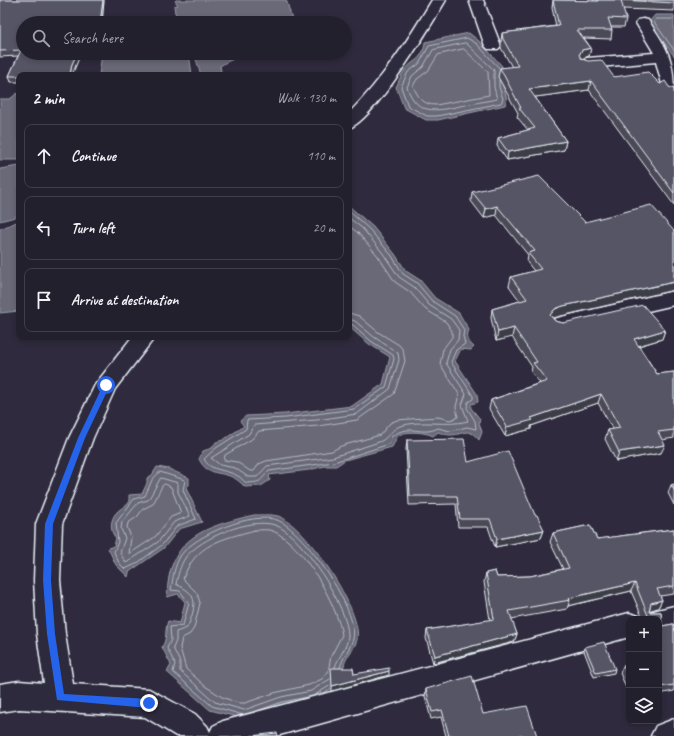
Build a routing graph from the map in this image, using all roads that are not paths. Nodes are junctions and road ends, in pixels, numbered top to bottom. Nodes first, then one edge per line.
1 (439, 0) edge
2 (476, 0) edge
3 (643, 22) dead end
4 (493, 46) dead end
5 (662, 57) junction
6 (587, 63) edge
7 (674, 92) edge
8 (352, 120) edge
9 (674, 298) edge
10 (561, 324) edge
11 (142, 340) edge
12 (674, 618) edge
13 (662, 620) edge
14 (626, 627) edge
15 (60, 697) junction
16 (0, 698) edge
17 (674, 734) edge
18 (197, 736) edge
19 (223, 736) edge
20 (666, 736) edge

1 - 8 street
2 - 4 street
3 - 5 street
5 - 6 street
5 - 7 street
9 - 10 street
11 - 15 street
12 - 13 street
14 - 19 street
15 - 16 street
15 - 18 street
17 - 20 street

